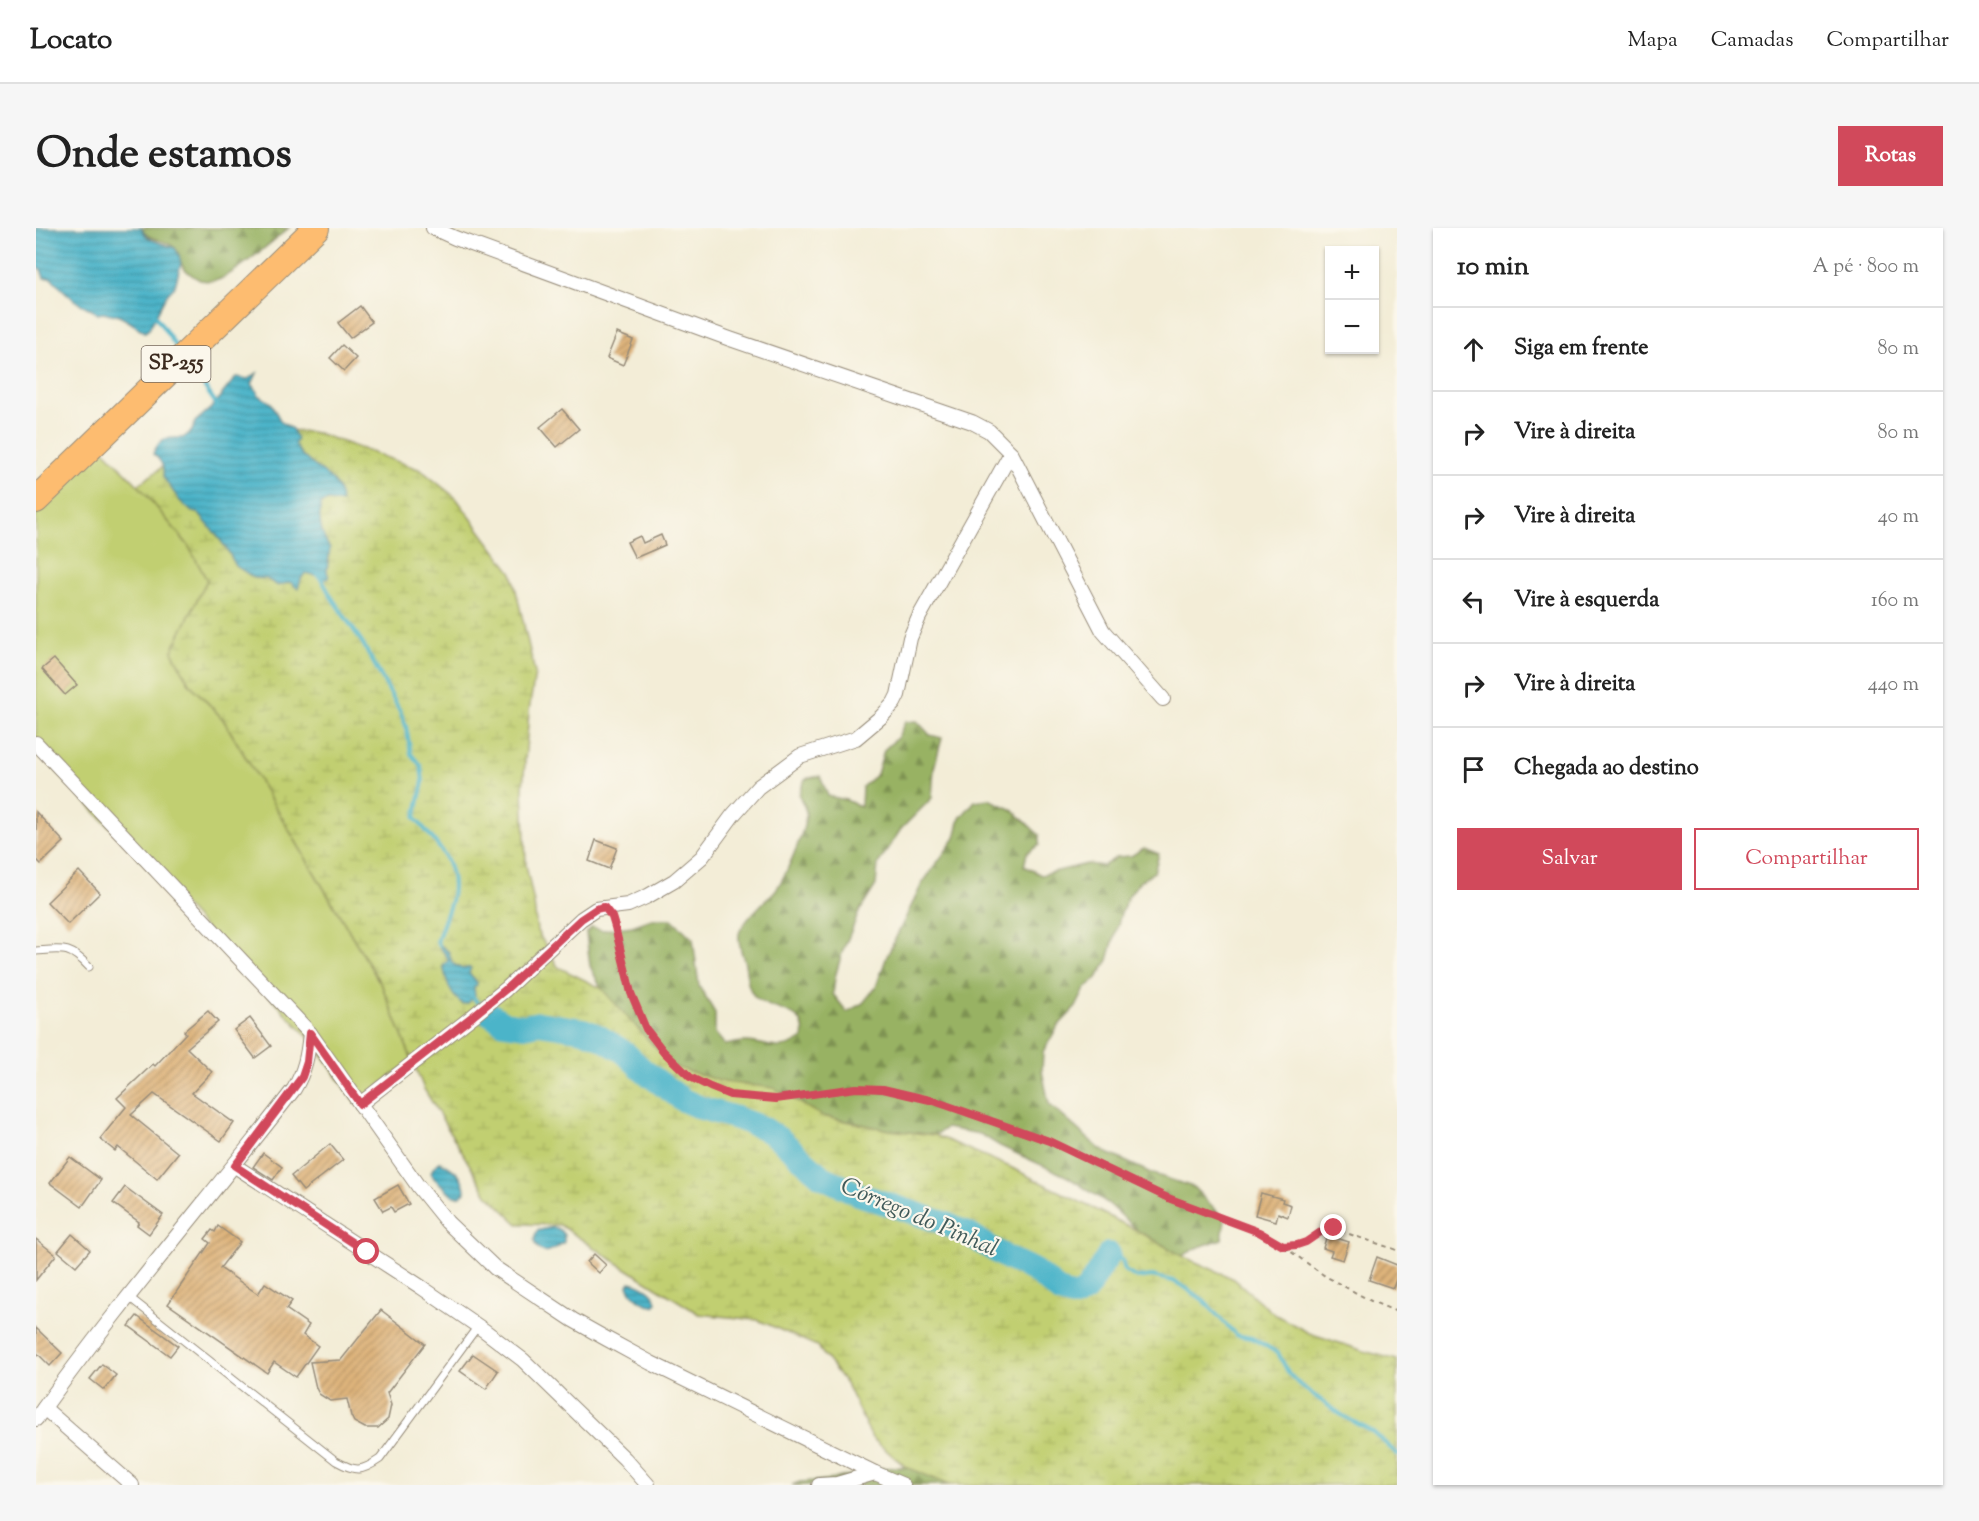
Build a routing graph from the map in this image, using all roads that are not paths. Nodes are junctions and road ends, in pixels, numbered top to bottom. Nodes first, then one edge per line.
1 (316, 228) edge
2 (433, 228) edge
3 (1011, 453) junction
4 (36, 500) edge
5 (1163, 699) dead end
6 (36, 743) edge
7 (36, 951) edge
8 (89, 967) dead end
9 (310, 1033) junction
10 (360, 1104) junction
11 (235, 1166) junction
12 (129, 1297) junction
13 (478, 1326) junction
14 (40, 1413) edge
15 (875, 1473) junction
16 (132, 1485) edge
17 (648, 1485) edge
18 (819, 1485) edge
19 (903, 1485) edge

1 - 4 highway, SP-255
2 - 3 street
3 - 5 street
3 - 10 street
6 - 9 street
7 - 8 lane
9 - 10 street
9 - 11 street
10 - 15 street
11 - 12 street
11 - 13 street
12 - 13 lane
12 - 14 street
13 - 17 street
14 - 16 street
15 - 18 street
15 - 19 street

